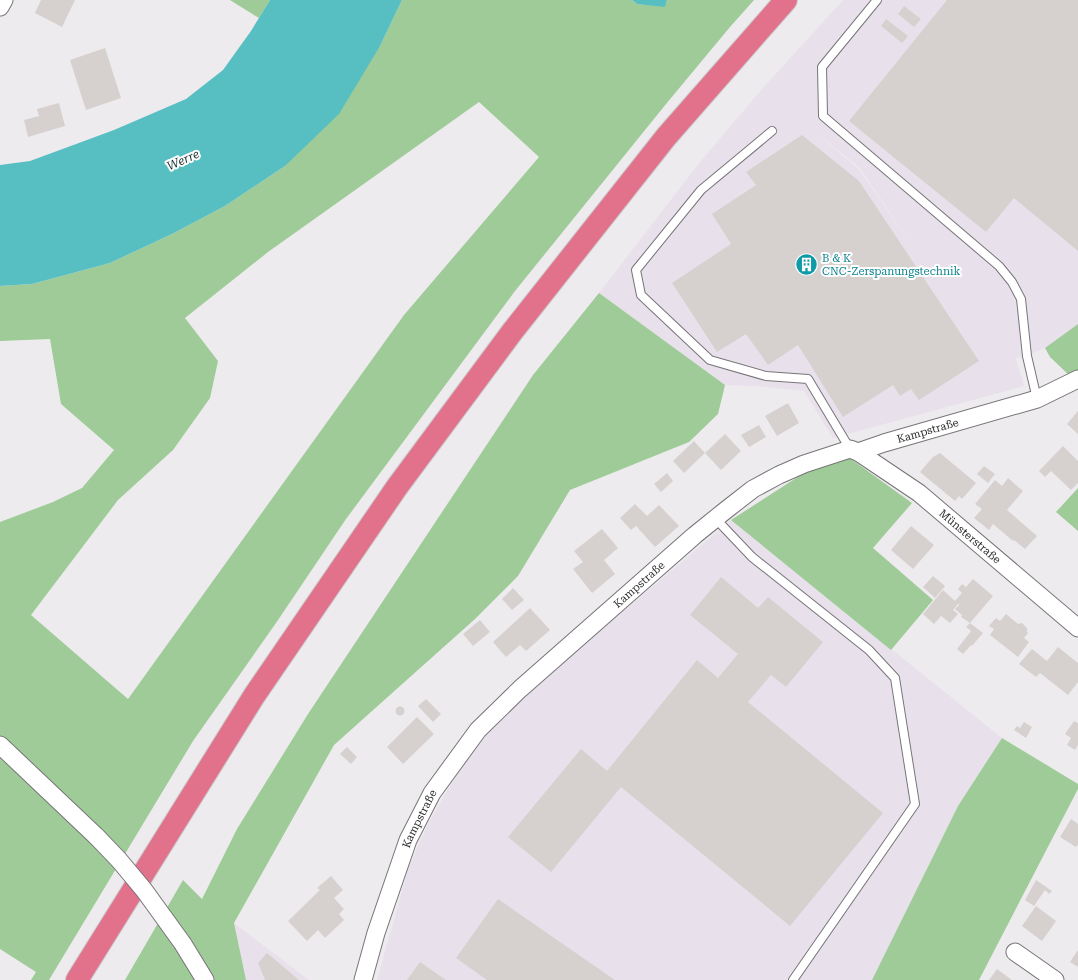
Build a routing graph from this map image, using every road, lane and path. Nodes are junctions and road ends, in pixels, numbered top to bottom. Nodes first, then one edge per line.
1 (4, 0) edge
2 (786, 0) edge
3 (877, 0) edge
4 (0, 6) edge
5 (772, 131) dead end
6 (1078, 379) edge
7 (1037, 399) junction
8 (854, 450) junction
9 (715, 518) junction
10 (1078, 628) edge
11 (0, 745) edge
12 (1014, 952) dead end
13 (77, 980) edge
14 (205, 980) edge
15 (363, 980) edge
16 (793, 980) edge
17 (1055, 980) edge

1 - 4 street
2 - 13 highway
3 - 7 lane
5 - 8 lane
6 - 7 street, Kampstraße
7 - 8 street, Kampstraße
8 - 9 street, Kampstraße
8 - 10 street, Münsterstraße
9 - 15 street, Kampstraße
9 - 16 lane
11 - 14 street, bridge
12 - 17 street

